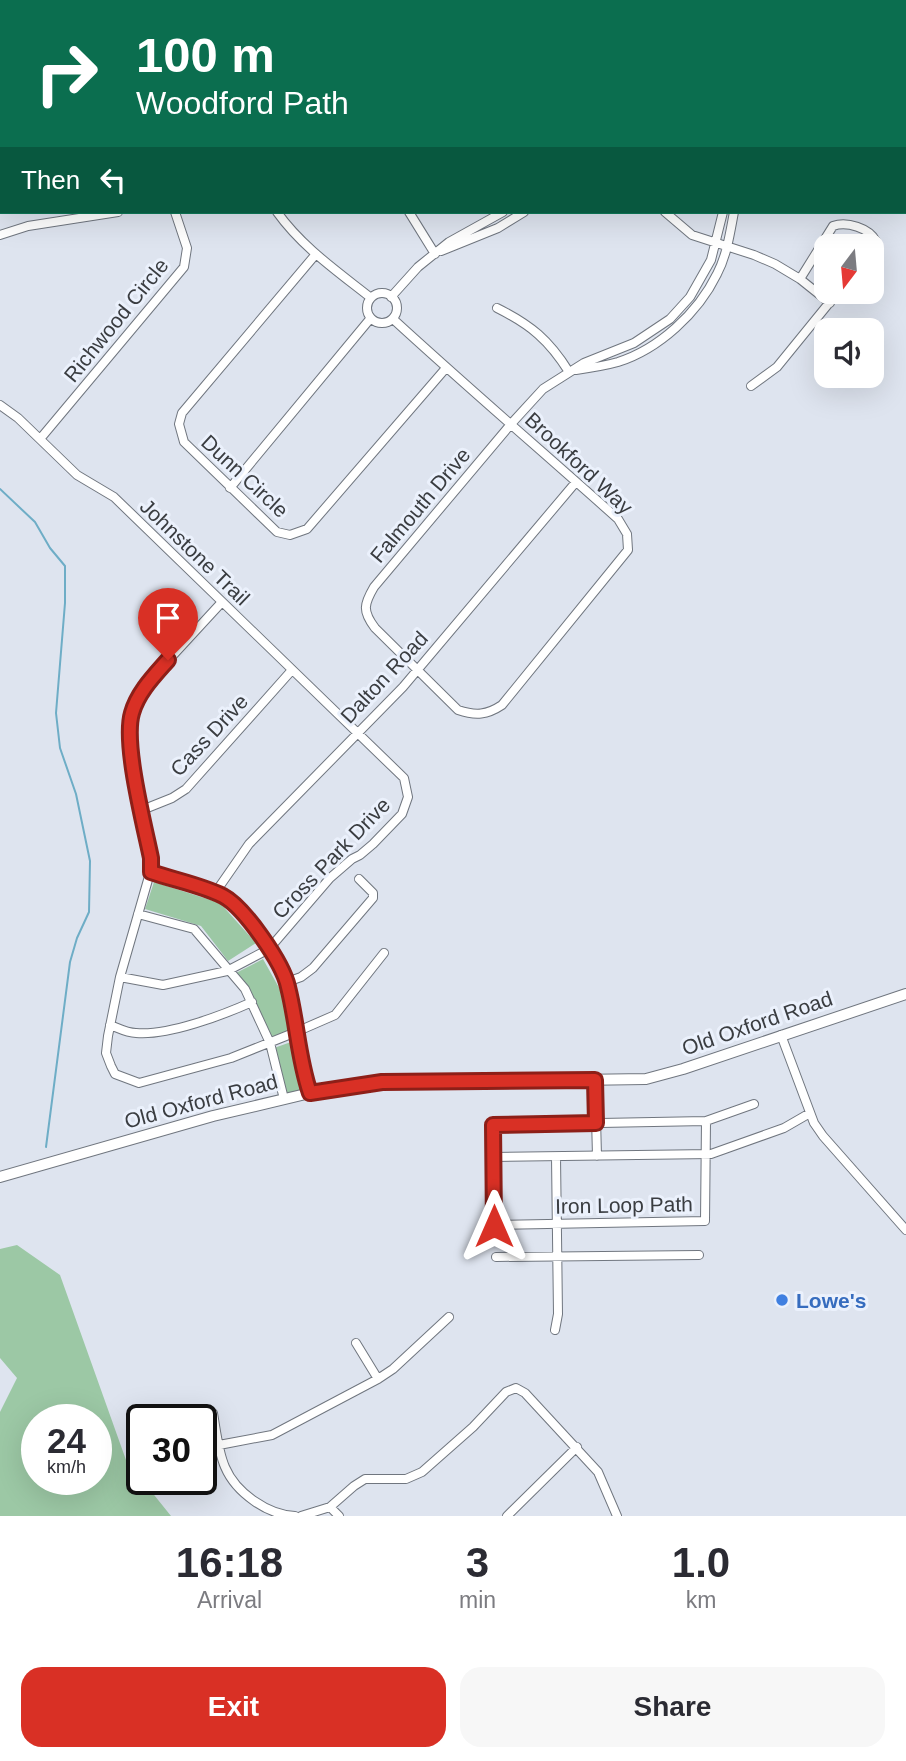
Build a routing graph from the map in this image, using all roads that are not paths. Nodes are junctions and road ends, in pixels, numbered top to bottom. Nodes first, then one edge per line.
1 (105, 214) edge
2 (176, 214) edge
3 (278, 214) edge
4 (410, 214) edge
5 (499, 214) edge
6 (667, 214) edge
7 (723, 214) edge
8 (734, 214) edge
9 (513, 215) edge
10 (828, 234) edge
11 (871, 234) edge
12 (0, 235) edge
13 (716, 244) junction
14 (727, 246) junction
15 (316, 254) junction
16 (435, 254) junction
17 (814, 257) edge
18 (800, 279) junction
19 (814, 290) edge
20 (391, 297) junction
21 (371, 298) junction
22 (829, 304) edge
23 (497, 308) dead end
24 (370, 318) junction
25 (393, 318) junction
26 (446, 368) junction
27 (569, 372) junction
28 (751, 386) dead end
29 (0, 405) edge
30 (511, 424) junction
31 (40, 439) junction
32 (576, 482) junction
33 (230, 488) junction
34 (222, 602) junction
35 (292, 670) junction
36 (418, 670) junction
37 (357, 733) junction
38 (142, 810) junction
39 (151, 872) junction
40 (359, 879) dead end
41 (215, 893) junction
42 (138, 914) junction
43 (270, 949) junction
44 (384, 953) dead end
45 (229, 970) junction
46 (120, 977) junction
47 (287, 982) junction
48 (906, 994) edge
49 (252, 1002) junction
50 (110, 1025) junction
51 (296, 1032) junction
52 (781, 1035) junction
53 (270, 1042) junction
54 (595, 1080) junction
55 (310, 1093) junction
56 (284, 1099) junction
57 (754, 1104) dead end
58 (810, 1113) junction
59 (706, 1121) junction
60 (596, 1123) junction
61 (706, 1154) junction
62 (597, 1156) junction
63 (493, 1157) junction
64 (556, 1157) junction
65 (0, 1177) edge
66 (556, 1224) junction
67 (906, 1230) edge
68 (699, 1255) dead end
69 (557, 1256) junction
70 (496, 1257) dead end
71 (449, 1317) dead end
72 (555, 1330) dead end
73 (356, 1343) dead end
74 (378, 1379) junction
75 (217, 1434) edge
76 (219, 1445) junction
77 (577, 1447) junction
78 (330, 1507) junction
79 (295, 1516) edge
80 (301, 1516) edge
81 (339, 1516) edge
82 (507, 1516) edge
83 (617, 1516) edge

1 - 12 street
2 - 31 street, Richwood Circle
3 - 15 street
4 - 16 street
5 - 16 street
6 - 13 street
7 - 13 street, Falmouth Drive
8 - 14 street, Falmouth Drive
9 - 16 street
10 - 11 street
13 - 14 street
13 - 27 street, Falmouth Drive
14 - 18 street
14 - 27 street, Falmouth Drive
15 - 21 street
15 - 33 street, Dunn Circle
16 - 20 street
17 - 18 street
18 - 19 street
20 - 21 street
20 - 25 street
21 - 24 street
22 - 28 street
23 - 27 street
24 - 25 street
24 - 33 street
25 - 26 street, Brookford Way
26 - 30 street, Brookford Way
26 - 33 street, Dunn Circle
27 - 30 street, Falmouth Drive
29 - 31 street, Johnstone Trail
30 - 32 street, Brookford Way
30 - 36 street, Falmouth Drive
31 - 34 street, Johnstone Trail
32 - 36 street, Dalton Road
32 - 36 street, Brookford Way
34 - 35 street, Johnstone Trail
34 - 38 street
35 - 37 street, Johnstone Trail
35 - 38 street, Cass Drive
36 - 37 street, Dalton Road
37 - 41 street, Dalton Road
37 - 43 street, Cross Park Drive
38 - 39 street
39 - 41 street
39 - 42 street
40 - 47 street
41 - 43 street
42 - 45 street
42 - 46 street
43 - 45 street, Cross Park Drive
43 - 47 street
44 - 51 street
45 - 46 street, Cross Park Drive
45 - 49 street
46 - 50 street
47 - 51 street
48 - 52 street, Old Oxford Road
49 - 50 street
49 - 53 street
50 - 53 street
51 - 53 street
51 - 55 street
52 - 54 street, Old Oxford Road
52 - 58 street
53 - 56 street
54 - 55 street, Old Oxford Road
54 - 60 street
55 - 56 street, Old Oxford Road
56 - 65 street, Old Oxford Road
57 - 59 street
58 - 61 street
58 - 67 street
59 - 60 street
59 - 61 street
60 - 62 street
60 - 63 street, Iron Loop Path
61 - 62 street
61 - 66 street, Iron Loop Path
62 - 64 street
63 - 64 street
63 - 66 street, Iron Loop Path
64 - 66 street
66 - 69 street
68 - 69 street
69 - 70 street
69 - 72 street
71 - 74 street
73 - 74 street
74 - 76 street
75 - 76 street
76 - 79 street
77 - 78 street
77 - 82 street
77 - 83 street
78 - 80 street
78 - 81 street

